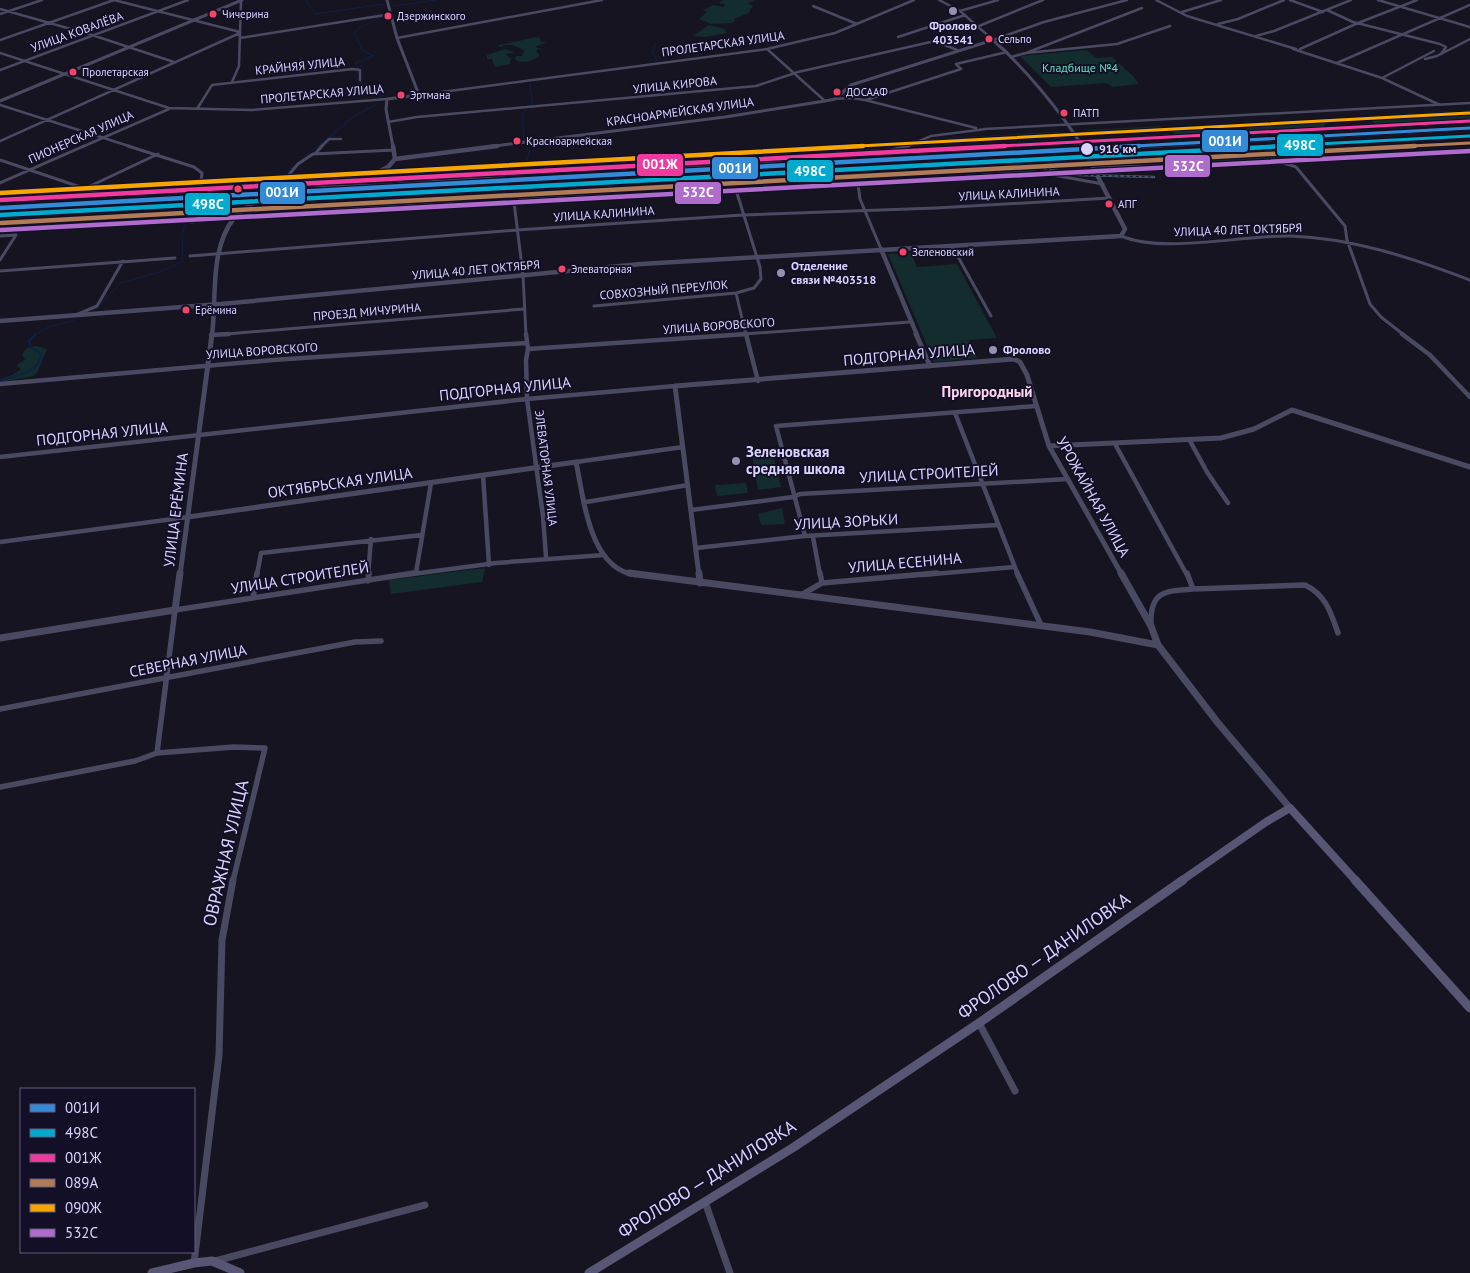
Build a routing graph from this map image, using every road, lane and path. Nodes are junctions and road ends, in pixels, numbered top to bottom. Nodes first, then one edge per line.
1 (42, 0) edge
2 (114, 0) edge
3 (188, 0) edge
4 (242, 0) edge
5 (387, 0) edge
6 (602, 0) edge
7 (914, 0) edge
8 (939, 0) edge
9 (998, 0) edge
10 (1043, 0) edge
11 (1127, 0) edge
12 (1156, 0) edge
13 (1221, 0) edge
14 (1284, 0) edge
15 (1290, 0) edge
16 (1351, 0) edge
17 (1378, 0) edge
18 (1417, 0) edge
19 (1470, 5) edge
20 (813, 6) dead end
21 (1400, 6) junction
22 (1142, 8) dead end
23 (0, 9) edge
24 (1327, 10) junction
25 (158, 11) junction
26 (960, 11) junction
27 (8, 12) junction
28 (1182, 12) junction
29 (1323, 12) junction
30 (0, 14) edge
31 (385, 15) dead end
32 (965, 15) junction
33 (1341, 16) junction
34 (1441, 18) junction
35 (194, 20) junction
36 (1365, 20) junction
37 (50, 23) junction
38 (1358, 23) junction
39 (857, 24) junction
40 (979, 26) junction
41 (1170, 26) dead end
42 (1223, 26) junction
43 (1470, 26) edge
44 (240, 33) junction
45 (92, 35) junction
46 (1403, 35) junction
47 (1255, 36) junction
48 (898, 37) dead end
49 (240, 38) junction
50 (397, 38) junction
51 (1470, 39) edge
52 (0, 40) edge
53 (994, 40) junction
54 (129, 48) junction
55 (767, 50) junction
56 (957, 50) junction
57 (1301, 50) junction
58 (1434, 51) dead end
59 (1007, 52) junction
60 (0, 53) edge
61 (1026, 53) junction
62 (1441, 54) junction
63 (1011, 56) junction
64 (1420, 59) junction
65 (23, 61) junction
66 (174, 62) junction
67 (1336, 63) junction
68 (0, 70) edge
69 (795, 74) junction
70 (62, 75) junction
71 (1382, 78) junction
72 (360, 80) dead end
73 (232, 82) junction
74 (111, 90) junction
75 (419, 95) junction
76 (387, 99) junction
77 (835, 99) junction
78 (865, 100) junction
79 (825, 101) junction
80 (0, 103) edge
81 (1470, 103) edge
82 (1441, 105) junction
83 (169, 108) junction
84 (197, 109) junction
85 (46, 119) junction
86 (388, 122) junction
87 (1070, 125) junction
88 (986, 129) junction
89 (101, 138) junction
90 (341, 139) dead end
91 (0, 141) edge
92 (394, 150) junction
93 (159, 154) junction
94 (315, 154) junction
95 (395, 159) junction
96 (0, 160) edge
97 (1093, 166) junction
98 (28, 170) junction
99 (0, 183) edge
100 (298, 184) junction
101 (858, 184) junction
102 (1102, 184) junction
103 (280, 185) junction
104 (259, 186) junction
105 (86, 188) junction
106 (200, 190) junction
107 (736, 190) junction
108 (102, 195) junction
109 (1110, 198) junction
110 (0, 199) edge
111 (514, 202) junction
112 (864, 210) junction
113 (743, 215) junction
114 (235, 218) junction
115 (191, 222) dead end
116 (517, 230) junction
117 (0, 236) edge
118 (1121, 236) junction
119 (1347, 240) junction
120 (952, 246) junction
121 (881, 249) junction
122 (219, 254) junction
123 (190, 256) dead end
124 (756, 256) junction
125 (175, 258) dead end
126 (0, 260) edge
127 (123, 261) junction
128 (0, 271) edge
129 (523, 275) junction
130 (1470, 280) edge
131 (736, 293) junction
132 (214, 304) junction
133 (594, 306) dead end
134 (524, 309) junction
135 (74, 315) junction
136 (992, 316) dead end
137 (0, 321) edge
138 (910, 322) junction
139 (211, 334) junction
140 (747, 334) junction
141 (526, 343) junction
142 (528, 349) junction
143 (1014, 359) joint
144 (207, 365) junction
145 (930, 366) junction
146 (758, 380) junction
147 (0, 384) edge
148 (675, 386) junction
149 (1470, 397) edge
150 (527, 399) junction
151 (1036, 406) junction
152 (955, 413) junction
153 (198, 437) junction
154 (1190, 440) junction
155 (1115, 444) junction
156 (1049, 446) junction
157 (683, 447) junction
158 (0, 457) edge
159 (576, 462) junction
160 (536, 467) junction
161 (1470, 467) edge
162 (483, 475) junction
163 (1068, 479) junction
164 (431, 482) junction
165 (981, 483) junction
166 (688, 485) junction
167 (793, 497) junction
168 (586, 502) junction
169 (1228, 502) dead end
170 (691, 510) junction
171 (188, 517) junction
172 (997, 524) junction
173 (422, 535) junction
174 (805, 536) junction
175 (813, 537) junction
176 (371, 539) junction
177 (0, 542) edge
178 (696, 548) junction
179 (604, 555) junction
180 (546, 557) junction
181 (489, 565) junction
182 (1014, 567) junction
183 (416, 573) junction
184 (368, 581) junction
185 (700, 583) junction
186 (822, 583) junction
187 (1193, 589) junction
188 (801, 596) junction
189 (253, 598) junction
190 (175, 610) junction
191 (1041, 625) junction
192 (1151, 626) junction
193 (1338, 633) dead end
194 (0, 638) edge
195 (381, 642) dead end
196 (1158, 645) junction
197 (165, 678) junction
198 (0, 709) edge
199 (158, 753) junction
200 (0, 787) edge
201 (1290, 808) junction
202 (1470, 1008) edge
203 (979, 1023) junction
204 (1015, 1091) dead end
205 (705, 1202) junction
206 (424, 1205) dead end
207 (212, 1261) junction
208 (194, 1263) junction
209 (152, 1273) edge
210 (240, 1273) edge
211 (589, 1273) edge
212 (730, 1273) edge

1 - 27 street
2 - 25 street
2 - 37 street
3 - 25 street, УЛИЦА КОВАЛЁВА
4 - 35 street
4 - 44 street, КРАЙНЯЯ УЛИЦА
5 - 50 street
6 - 50 street
7 - 39 street, ПРОЛЕТАРСКАЯ УЛИЦА
8 - 26 street
9 - 26 street
10 - 40 street
11 - 53 street
12 - 28 street
13 - 28 street
14 - 42 street
15 - 29 street
16 - 24 street
17 - 21 street
18 - 21 street
19 - 34 street
20 - 39 street
21 - 34 street
21 - 36 street
22 - 61 street
23 - 27 street
24 - 29 street
24 - 33 street
25 - 35 street
25 - 45 street, УЛИЦА КОВАЛЁВА
26 - 32 street
27 - 30 street
27 - 37 street
28 - 42 street
29 - 33 street
29 - 47 street
31 - 49 street
32 - 40 street
32 - 48 street
33 - 36 street
33 - 38 street
34 - 43 street
34 - 46 street
35 - 44 street
35 - 54 street
36 - 38 street
37 - 45 street
37 - 52 street
38 - 46 street
38 - 57 street
39 - 55 street, ПРОЛЕТАРСКАЯ УЛИЦА
40 - 53 street
41 - 61 street
42 - 47 street
44 - 49 street, КРАЙНЯЯ УЛИЦА
44 - 66 street
45 - 54 street
45 - 65 street, УЛИЦА КОВАЛЁВА
46 - 62 street
46 - 67 street
47 - 57 street
49 - 73 street, КРАЙНЯЯ УЛИЦА
50 - 75 street
51 - 62 street
53 - 56 street, КРАСНОАРМЕЙСКАЯ УЛИЦА
53 - 59 street
54 - 66 street
54 - 70 street
55 - 69 street
55 - 75 street, ПРОЛЕТАРСКАЯ УЛИЦА
56 - 69 street, УЛИЦА КИРОВА
56 - 77 street, КРАСНОАРМЕЙСКАЯ УЛИЦА
57 - 67 street
58 - 64 street
59 - 63 street
59 - 78 street
60 - 65 street, ПРОЛЕТАРСКАЯ УЛИЦА
61 - 63 street
62 - 64 street
63 - 87 street
64 - 71 street
65 - 68 street, УЛИЦА КОВАЛЁВА
65 - 70 street, ПРОЛЕТАРСКАЯ УЛИЦА
66 - 74 street
67 - 71 street
69 - 79 street
69 - 86 street, УЛИЦА КИРОВА
70 - 74 street, ПРОЛЕТАРСКАЯ УЛИЦА
70 - 80 street
71 - 82 street
72 - 73 street, КРАЙНЯЯ УЛИЦА
73 - 84 street, КРАЙНЯЯ УЛИЦА
74 - 83 street, ПРОЛЕТАРСКАЯ УЛИЦА
74 - 85 street
75 - 76 street, ПРОЛЕТАРСКАЯ УЛИЦА
76 - 84 street, ПРОЛЕТАРСКАЯ УЛИЦА
76 - 86 street
77 - 78 street
77 - 79 street, КРАСНОАРМЕЙСКАЯ УЛИЦА
78 - 88 street
79 - 95 street, КРАСНОАРМЕЙСКАЯ УЛИЦА
80 - 85 street
81 - 82 street
82 - 87 street
83 - 84 street, ПРОЛЕТАРСКАЯ УЛИЦА
83 - 89 street, ПИОНЕРСКАЯ УЛИЦА
85 - 89 street
85 - 91 street
86 - 92 street
87 - 88 street
87 - 97 street
88 - 100 street
89 - 93 street
89 - 98 street, ПИОНЕРСКАЯ УЛИЦА
90 - 94 street
92 - 94 street
92 - 95 street
93 - 105 street
93 - 106 street
94 - 103 street
95 - 100 street, КРАСНОАРМЕЙСКАЯ УЛИЦА
96 - 98 street
97 - 102 street
97 - 119 street
98 - 99 street, ПИОНЕРСКАЯ УЛИЦА
98 - 105 street
100 - 103 street, КРАСНОАРМЕЙСКАЯ УЛИЦА
101 - 102 street
101 - 107 street
101 - 112 street
102 - 109 street
103 - 104 street, КРАСНОАРМЕЙСКАЯ УЛИЦА
104 - 106 street, КРАСНОАРМЕЙСКАЯ УЛИЦА
104 - 114 street, УЛИЦА ЕРЁМИНА
105 - 108 street
106 - 108 street, КРАСНОАРМЕЙСКАЯ УЛИЦА
107 - 111 street
107 - 113 street, СОВХОЗНЫЙ ПЕРЕУЛОК
108 - 110 street, КРАСНОАРМЕЙСКАЯ УЛИЦА
109 - 112 street, УЛИЦА КАЛИНИНА
109 - 118 street
111 - 114 street
111 - 116 street, ЭЛЕВАТОРНАЯ УЛИЦА
112 - 113 street, УЛИЦА КАЛИНИНА
112 - 121 street
113 - 116 street, УЛИЦА КАЛИНИНА
113 - 124 street, СОВХОЗНЫЙ ПЕРЕУЛОК
114 - 115 street
114 - 122 street, УЛИЦА ЕРЁМИНА
116 - 122 street, УЛИЦА КАЛИНИНА
116 - 129 street, ЭЛЕВАТОРНАЯ УЛИЦА
117 - 126 street
118 - 119 street, УЛИЦА 40 ЛЕТ ОКТЯБРЯ
118 - 120 street, УЛИЦА 40 ЛЕТ ОКТЯБРЯ
119 - 130 street, УЛИЦА 40 ЛЕТ ОКТЯБРЯ
119 - 149 street
120 - 121 street, УЛИЦА 40 ЛЕТ ОКТЯБРЯ
120 - 136 street
121 - 124 street, УЛИЦА 40 ЛЕТ ОКТЯБРЯ
121 - 138 street
122 - 123 street, УЛИЦА КАЛИНИНА
122 - 132 street, УЛИЦА ЕРЁМИНА
124 - 129 street, УЛИЦА 40 ЛЕТ ОКТЯБРЯ
124 - 131 street, СОВХОЗНЫЙ ПЕРЕУЛОК
125 - 127 street
127 - 128 street
127 - 135 street, УЛИЦА 40 ЛЕТ ОКТЯБРЯ
129 - 132 street, УЛИЦА 40 ЛЕТ ОКТЯБРЯ
129 - 134 street, ЭЛЕВАТОРНАЯ УЛИЦА
131 - 133 street, СОВХОЗНЫЙ ПЕРЕУЛОК
131 - 140 street, СОВХОЗНЫЙ ПЕРЕУЛОК
132 - 135 street, УЛИЦА 40 ЛЕТ ОКТЯБРЯ
132 - 139 street, УЛИЦА ЕРЁМИНА
134 - 139 street, ПРОЕЗД МИЧУРИНА
134 - 141 street, ЭЛЕВАТОРНАЯ УЛИЦА
135 - 137 street, УЛИЦА 40 ЛЕТ ОКТЯБРЯ
138 - 140 street, УЛИЦА ВОРОВСКОГО
138 - 145 street
139 - 144 street, УЛИЦА ЕРЁМИНА
140 - 142 street, УЛИЦА ВОРОВСКОГО
140 - 146 street, СОВХОЗНЫЙ ПЕРЕУЛОК
141 - 142 street, ЭЛЕВАТОРНАЯ УЛИЦА
141 - 144 street, УЛИЦА ВОРОВСКОГО
142 - 150 street, ЭЛЕВАТОРНАЯ УЛИЦА
143 - 145 street, ПОДГОРНАЯ УЛИЦА
143 - 151 street, УРОЖАЙНАЯ УЛИЦА
144 - 147 street, УЛИЦА ВОРОВСКОГО
144 - 153 street, УЛИЦА ЕРЁМИНА
145 - 146 street, ПОДГОРНАЯ УЛИЦА
146 - 148 street, ПОДГОРНАЯ УЛИЦА
148 - 150 street, ПОДГОРНАЯ УЛИЦА
148 - 157 street
150 - 153 street, ПОДГОРНАЯ УЛИЦА
150 - 160 street, ЭЛЕВАТОРНАЯ УЛИЦА
151 - 152 street
151 - 156 street, УРОЖАЙНАЯ УЛИЦА
152 - 165 street
152 - 167 street
153 - 158 street, ПОДГОРНАЯ УЛИЦА
153 - 171 street, УЛИЦА ЕРЁМИНА
154 - 155 street
154 - 161 street
154 - 169 street
155 - 156 street
155 - 187 street
156 - 163 street, УРОЖАЙНАЯ УЛИЦА
157 - 159 street, ОКТЯБРЬСКАЯ УЛИЦА
157 - 166 street
159 - 160 street, ОКТЯБРЬСКАЯ УЛИЦА
159 - 168 street
160 - 162 street, ОКТЯБРЬСКАЯ УЛИЦА
160 - 180 street, ЭЛЕВАТОРНАЯ УЛИЦА
162 - 164 street, ОКТЯБРЬСКАЯ УЛИЦА
162 - 181 street
163 - 165 street, УЛИЦА СТРОИТЕЛЕЙ
163 - 192 street, УРОЖАЙНАЯ УЛИЦА
164 - 171 street, ОКТЯБРЬСКАЯ УЛИЦА
164 - 173 street
165 - 167 street, УЛИЦА СТРОИТЕЛЕЙ
165 - 172 street
166 - 168 street
166 - 170 street
167 - 170 street
167 - 174 street
168 - 179 street
170 - 178 street
171 - 177 street, ОКТЯБРЬСКАЯ УЛИЦА
171 - 190 street, УЛИЦА ЕРЁМИНА
172 - 175 street, УЛИЦА ЗОРЬКИ
172 - 182 street
173 - 176 street
173 - 183 street
174 - 175 street, УЛИЦА ЗОРЬКИ
174 - 178 street, УЛИЦА ЗОРЬКИ
175 - 186 street
176 - 184 street
176 - 189 street
178 - 185 street
179 - 180 street, УЛИЦА СТРОИТЕЛЕЙ
179 - 185 street
180 - 181 street, УЛИЦА СТРОИТЕЛЕЙ
181 - 183 street, УЛИЦА СТРОИТЕЛЕЙ
182 - 186 street, УЛИЦА ЕСЕНИНА
182 - 191 street
183 - 184 street, УЛИЦА СТРОИТЕЛЕЙ
184 - 189 street, УЛИЦА СТРОИТЕЛЕЙ
185 - 188 street
186 - 188 street, УЛИЦА ЕСЕНИНА
187 - 192 street
187 - 193 street
188 - 191 street
189 - 190 street, УЛИЦА СТРОИТЕЛЕЙ
190 - 194 street, УЛИЦА СТРОИТЕЛЕЙ
190 - 197 street, УЛИЦА ЕРЁМИНА
191 - 196 street
192 - 196 street, УРОЖАЙНАЯ УЛИЦА
195 - 197 street, СЕВЕРНАЯ УЛИЦА
196 - 201 street, УРОЖАЙНАЯ УЛИЦА
197 - 198 street, СЕВЕРНАЯ УЛИЦА
197 - 199 street, УЛИЦА ЕРЁМИНА
199 - 200 street, ОВРАЖНАЯ УЛИЦА
199 - 208 street, ОВРАЖНАЯ УЛИЦА
201 - 202 main road
201 - 203 main road, ФРОЛОВО — ДАНИЛОВКА
203 - 204 street
203 - 205 main road, ФРОЛОВО — ДАНИЛОВКА
205 - 211 main road, ФРОЛОВО — ДАНИЛОВКА
205 - 212 street
206 - 207 street
207 - 208 main road
207 - 210 main road
208 - 209 main road

